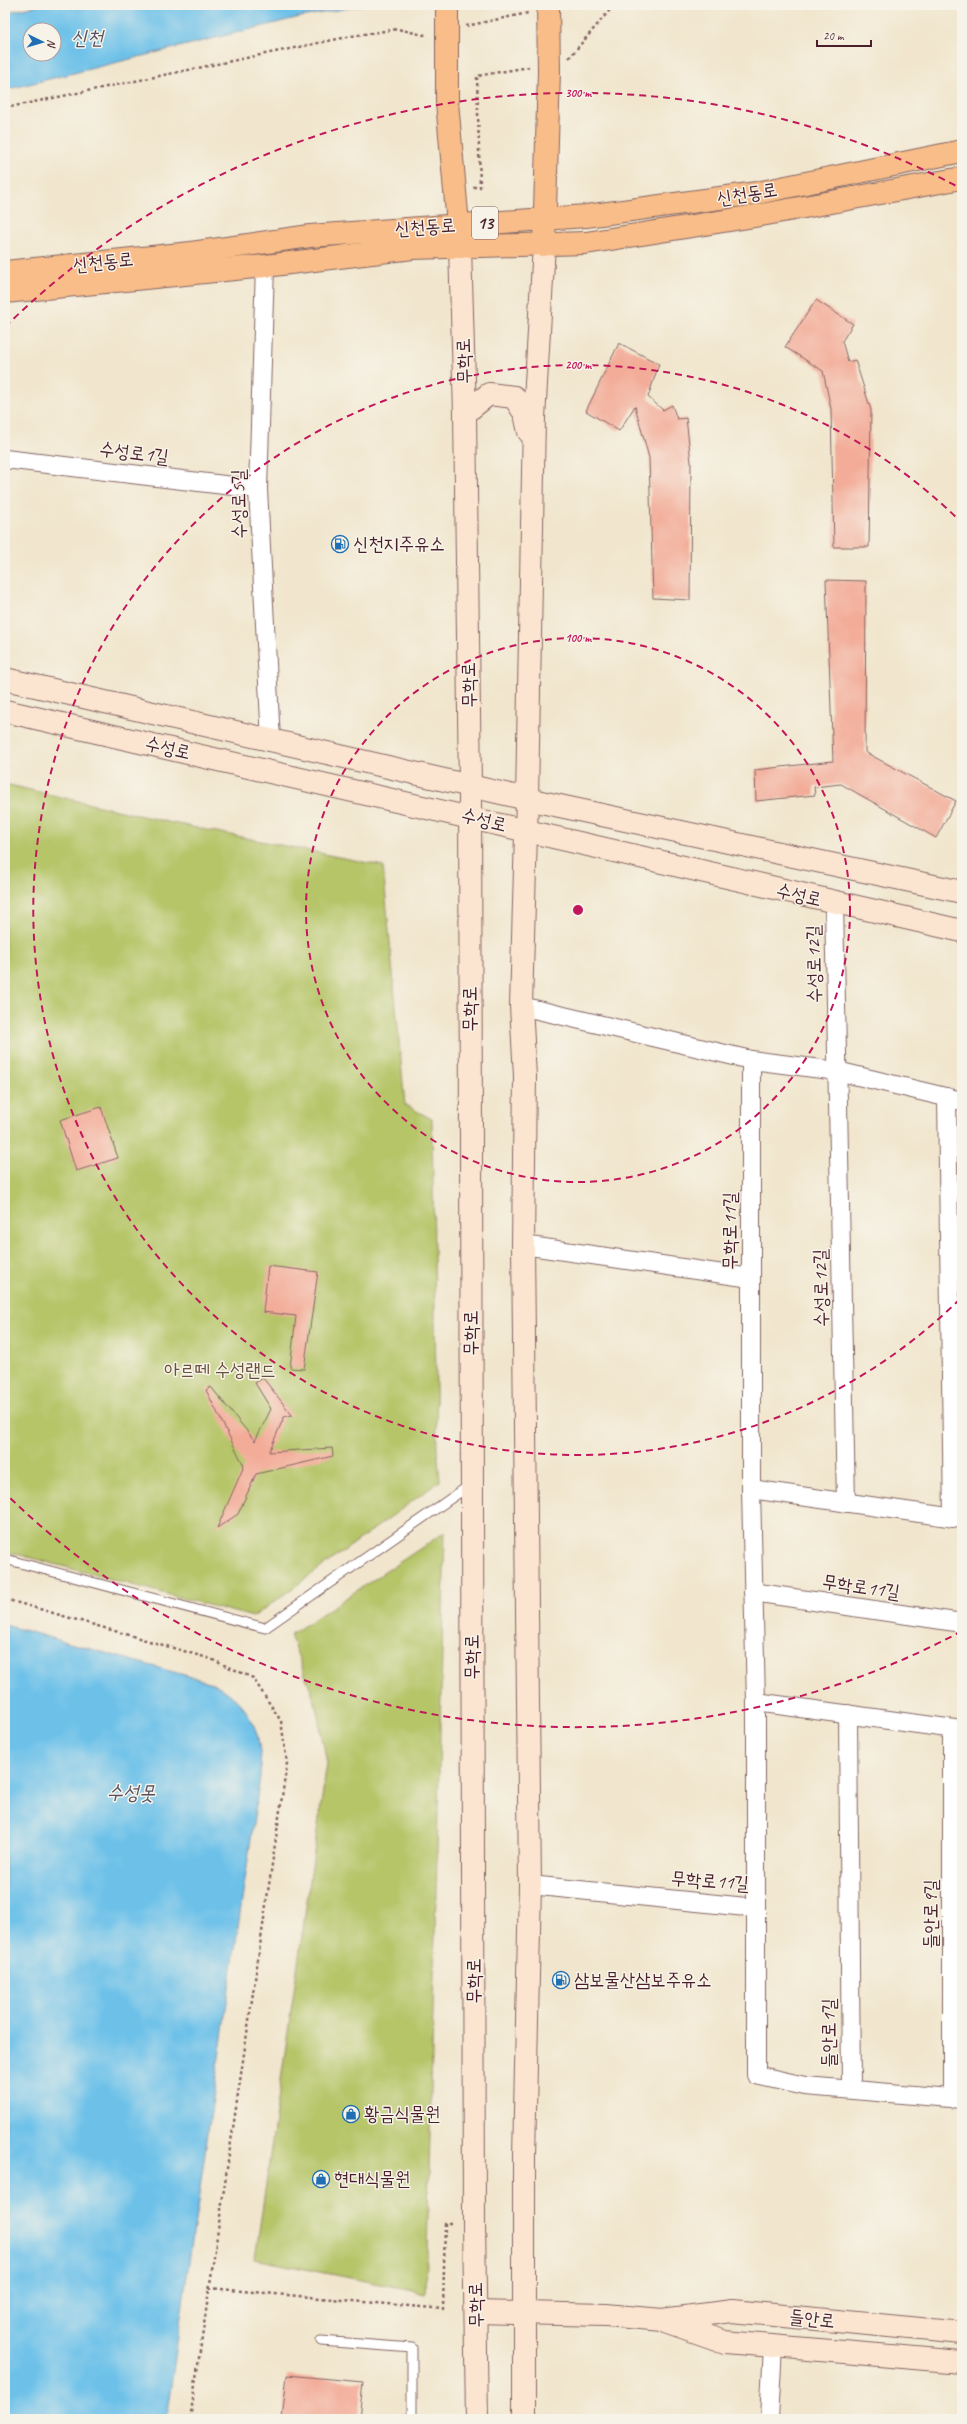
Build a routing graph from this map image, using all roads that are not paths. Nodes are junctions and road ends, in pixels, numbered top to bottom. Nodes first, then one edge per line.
1 (447, 5) edge
2 (540, 8) edge
3 (962, 151) edge
4 (962, 178) edge
5 (545, 219) junction
6 (458, 224) junction
7 (544, 245) junction
8 (460, 247) junction
9 (265, 266) junction
10 (5, 272) edge
11 (5, 292) edge
12 (466, 413) junction
13 (533, 453) junction
14 (5, 459) edge
15 (258, 489) junction
16 (5, 679) edge
17 (5, 712) edge
18 (271, 741) junction
19 (470, 786) junction
20 (527, 799) junction
21 (470, 817) junction
22 (526, 831) junction
23 (962, 892) edge
24 (834, 903) junction
25 (962, 931) edge
26 (521, 1006) junction
27 (751, 1060) junction
28 (837, 1071) junction
29 (955, 1099) edge
30 (524, 1245) junction
31 (751, 1278) junction
32 (472, 1485) junction
33 (751, 1489) junction
34 (846, 1503) junction
35 (957, 1519) edge
36 (5, 1559) edge
37 (753, 1592) junction
38 (962, 1623) edge
39 (756, 1702) junction
40 (848, 1714) junction
41 (957, 1730) edge
42 (530, 1885) junction
43 (756, 1908) junction
44 (851, 2089) junction
45 (957, 2099) edge
46 (476, 2312) junction
47 (525, 2314) junction
48 (662, 2320) junction
49 (962, 2333) edge
50 (321, 2341) dead end
51 (774, 2348) junction
52 (962, 2362) edge
53 (412, 2419) edge
54 (477, 2419) edge
55 (524, 2419) edge
56 (770, 2419) edge

1 - 6 main road, bridge
2 - 5 main road, bridge
3 - 5 main road, 신천동로 / 13
4 - 7 main road, 신천동로 / 13
5 - 6 main road, 신천동로 / 13
5 - 7 main road
6 - 8 main road
6 - 10 main road, 신천동로 / 13
7 - 8 main road, 신천동로 / 13
7 - 13 main road
8 - 9 main road, 신천동로 / 13
8 - 12 main road, 무학로
9 - 11 main road, 신천동로 / 13
9 - 15 street, 수성로5길
12 - 13 main road
12 - 19 main road, 무학로
13 - 20 main road
14 - 15 street, 수성로1길
15 - 18 street, 수성로5길
16 - 18 main road, 수성로
17 - 21 main road, 수성로
18 - 19 main road, 수성로
19 - 20 main road, 수성로
19 - 21 main road, 무학로
20 - 22 main road
20 - 23 main road, 수성로
21 - 22 main road, 수성로
21 - 32 main road, 무학로
22 - 24 main road, 수성로
22 - 26 main road
24 - 25 main road, 수성로
24 - 28 street, 수성로12길
26 - 27 street
26 - 30 main road
27 - 28 street
27 - 31 street, 무학로11길
28 - 29 street
28 - 34 street, 수성로12길
29 - 35 street
30 - 31 street
30 - 42 main road
31 - 33 street, 무학로11길
32 - 36 lane
32 - 46 main road, 무학로
33 - 34 street
33 - 37 street, 무학로11길
34 - 35 street
37 - 38 street, 무학로11길
37 - 39 street, 무학로11길
39 - 40 street
39 - 43 street, 무학로11길
40 - 41 street
40 - 44 street, 들안로1길
41 - 45 street, 들안로9길
42 - 43 street, 무학로11길
42 - 47 main road
43 - 44 street, 들안로1길
44 - 45 street, 들안로9길
46 - 47 main road, 들안로
46 - 54 main road, 무학로
47 - 48 main road, 들안로
47 - 55 main road
48 - 49 main road, 들안로
48 - 51 main road, 들안로
50 - 53 lane
51 - 52 main road, 들안로
51 - 56 street, 들안로

